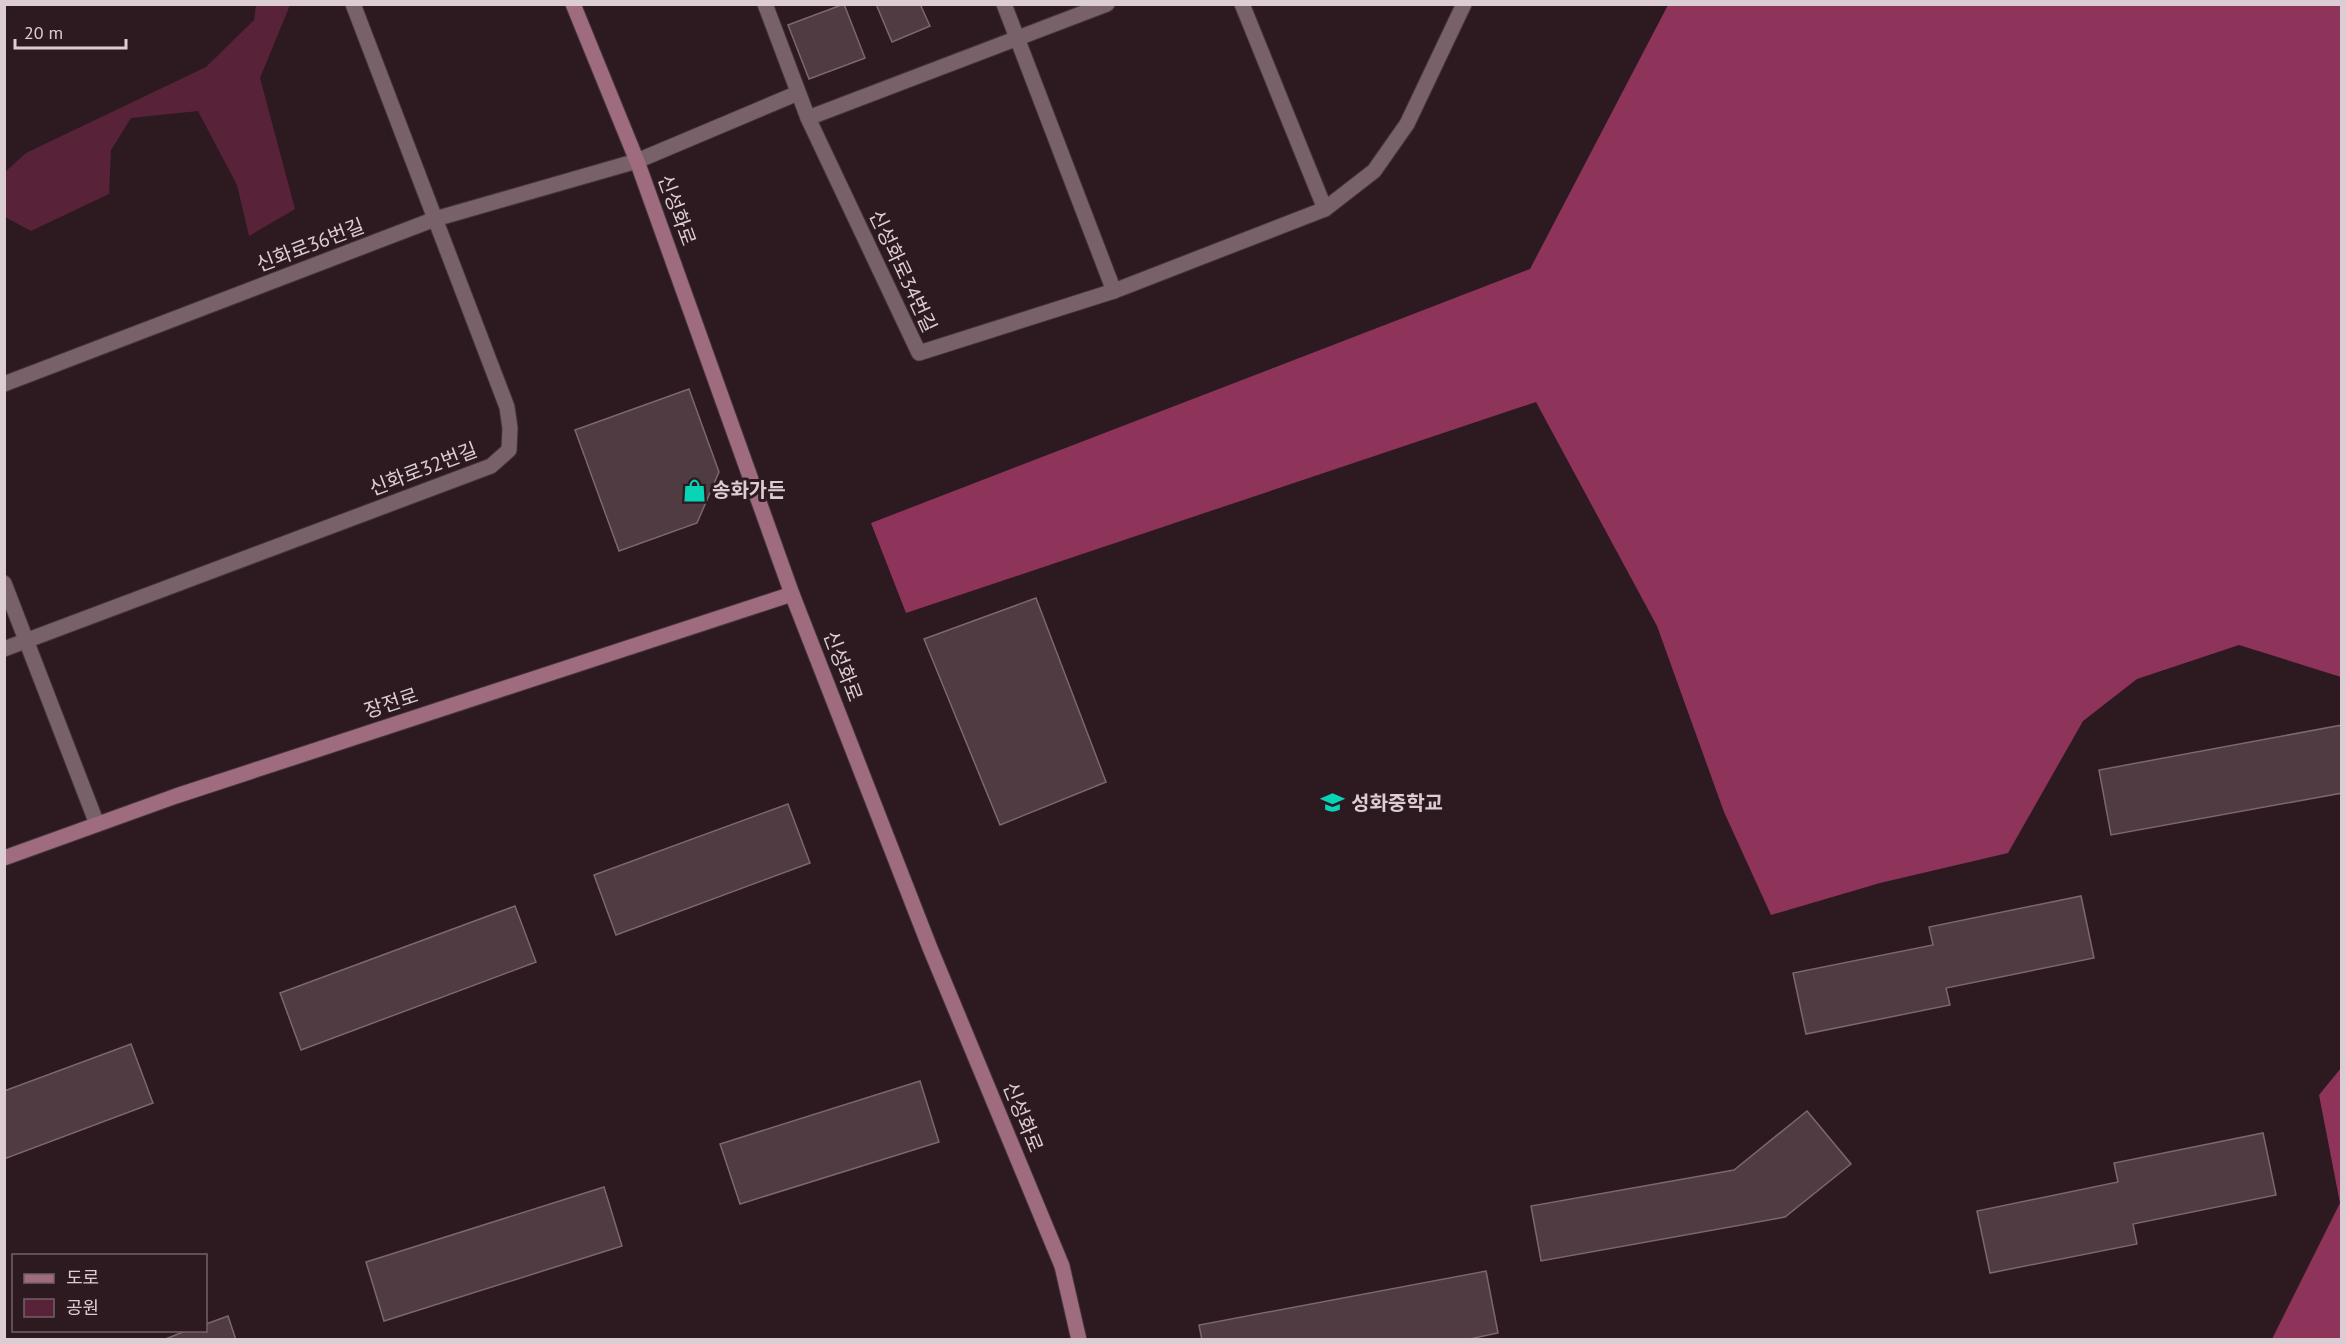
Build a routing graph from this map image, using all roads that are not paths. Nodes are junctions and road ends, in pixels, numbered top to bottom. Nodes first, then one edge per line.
1 (353, 4) edge
2 (573, 4) edge
3 (765, 4) edge
4 (1004, 4) edge
5 (1107, 4) edge
6 (1242, 4) edge
7 (1464, 4) edge
8 (1017, 39) junction
9 (798, 93) junction
10 (808, 118) junction
11 (637, 161) junction
12 (1325, 209) junction
13 (435, 219) junction
14 (1114, 291) junction
15 (4, 384) edge
16 (4, 583) edge
17 (792, 594) junction
18 (26, 640) junction
19 (4, 649) edge
20 (97, 824) junction
21 (4, 858) edge
22 (1079, 1340) edge

1 - 13 street, 신화로32번길
2 - 11 street, 신성화로
3 - 9 street
4 - 8 street
5 - 8 street
6 - 12 street
7 - 12 street, 신성화로34번길
8 - 10 street
8 - 14 street
9 - 10 street
9 - 11 street, 신화로36번길
10 - 14 street, 신성화로34번길
11 - 13 street, 신화로36번길
11 - 17 street, 신성화로
12 - 14 street, 신성화로34번길
13 - 15 street, 신화로36번길
13 - 18 street, 신화로32번길
16 - 18 street
17 - 20 street, 장전로
17 - 22 street, 신성화로
18 - 19 street, 신화로32번길
18 - 20 street
20 - 21 street, 장전로

